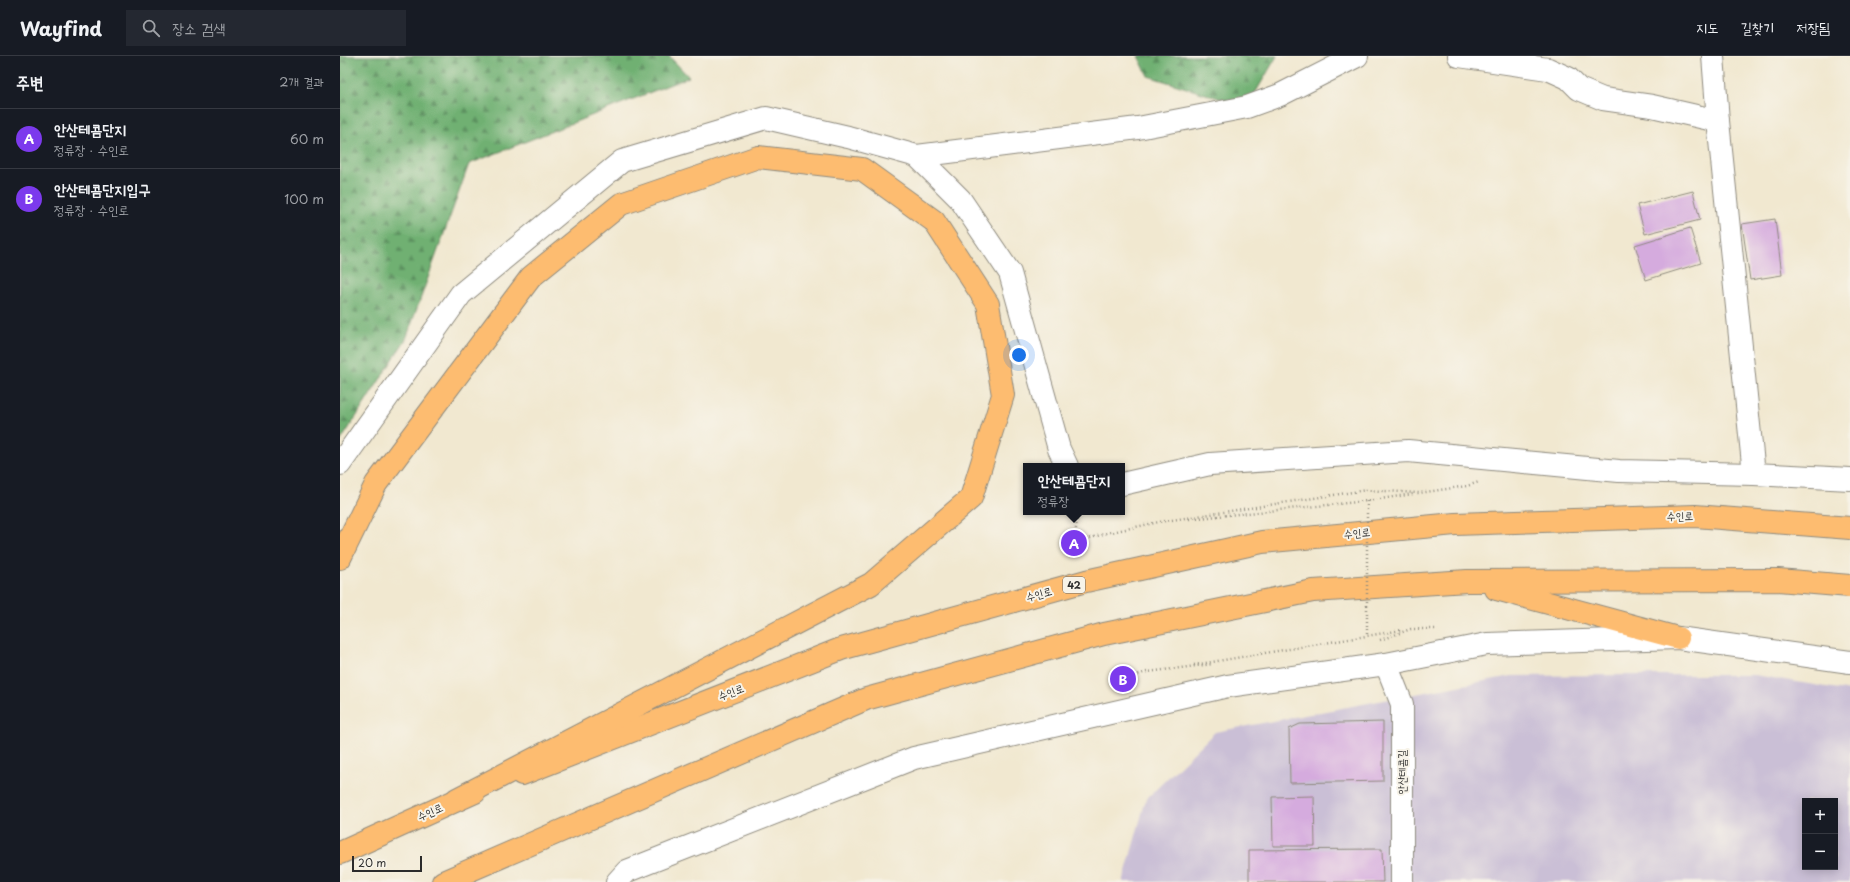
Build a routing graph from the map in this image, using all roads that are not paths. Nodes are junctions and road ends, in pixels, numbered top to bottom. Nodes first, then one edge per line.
1 (1357, 56) edge
2 (1459, 56) edge
3 (1713, 56) edge
4 (1718, 121) junction
5 (917, 156) junction
6 (1066, 463) edge
7 (340, 464) edge
8 (1754, 474) junction
9 (1850, 479) edge
10 (1125, 483) edge
11 (1850, 528) edge
12 (340, 558) edge
13 (1468, 581) junction
14 (1850, 586) edge
15 (1678, 638) junction
16 (1850, 662) edge
17 (1386, 664) junction
18 (457, 800) junction
19 (340, 853) edge
20 (443, 882) edge
21 (617, 882) edge
22 (1402, 882) edge

1 - 5 street
2 - 4 street
3 - 4 street
4 - 8 street
5 - 6 street
5 - 7 street
8 - 9 street
8 - 10 street
11 - 18 highway, 수인로 / 42
12 - 18 highway
13 - 14 highway
13 - 15 highway
13 - 20 highway
15 - 16 street
15 - 17 street
17 - 21 street
17 - 22 street, 안산테콤길
18 - 19 highway, 수인로 / 42

